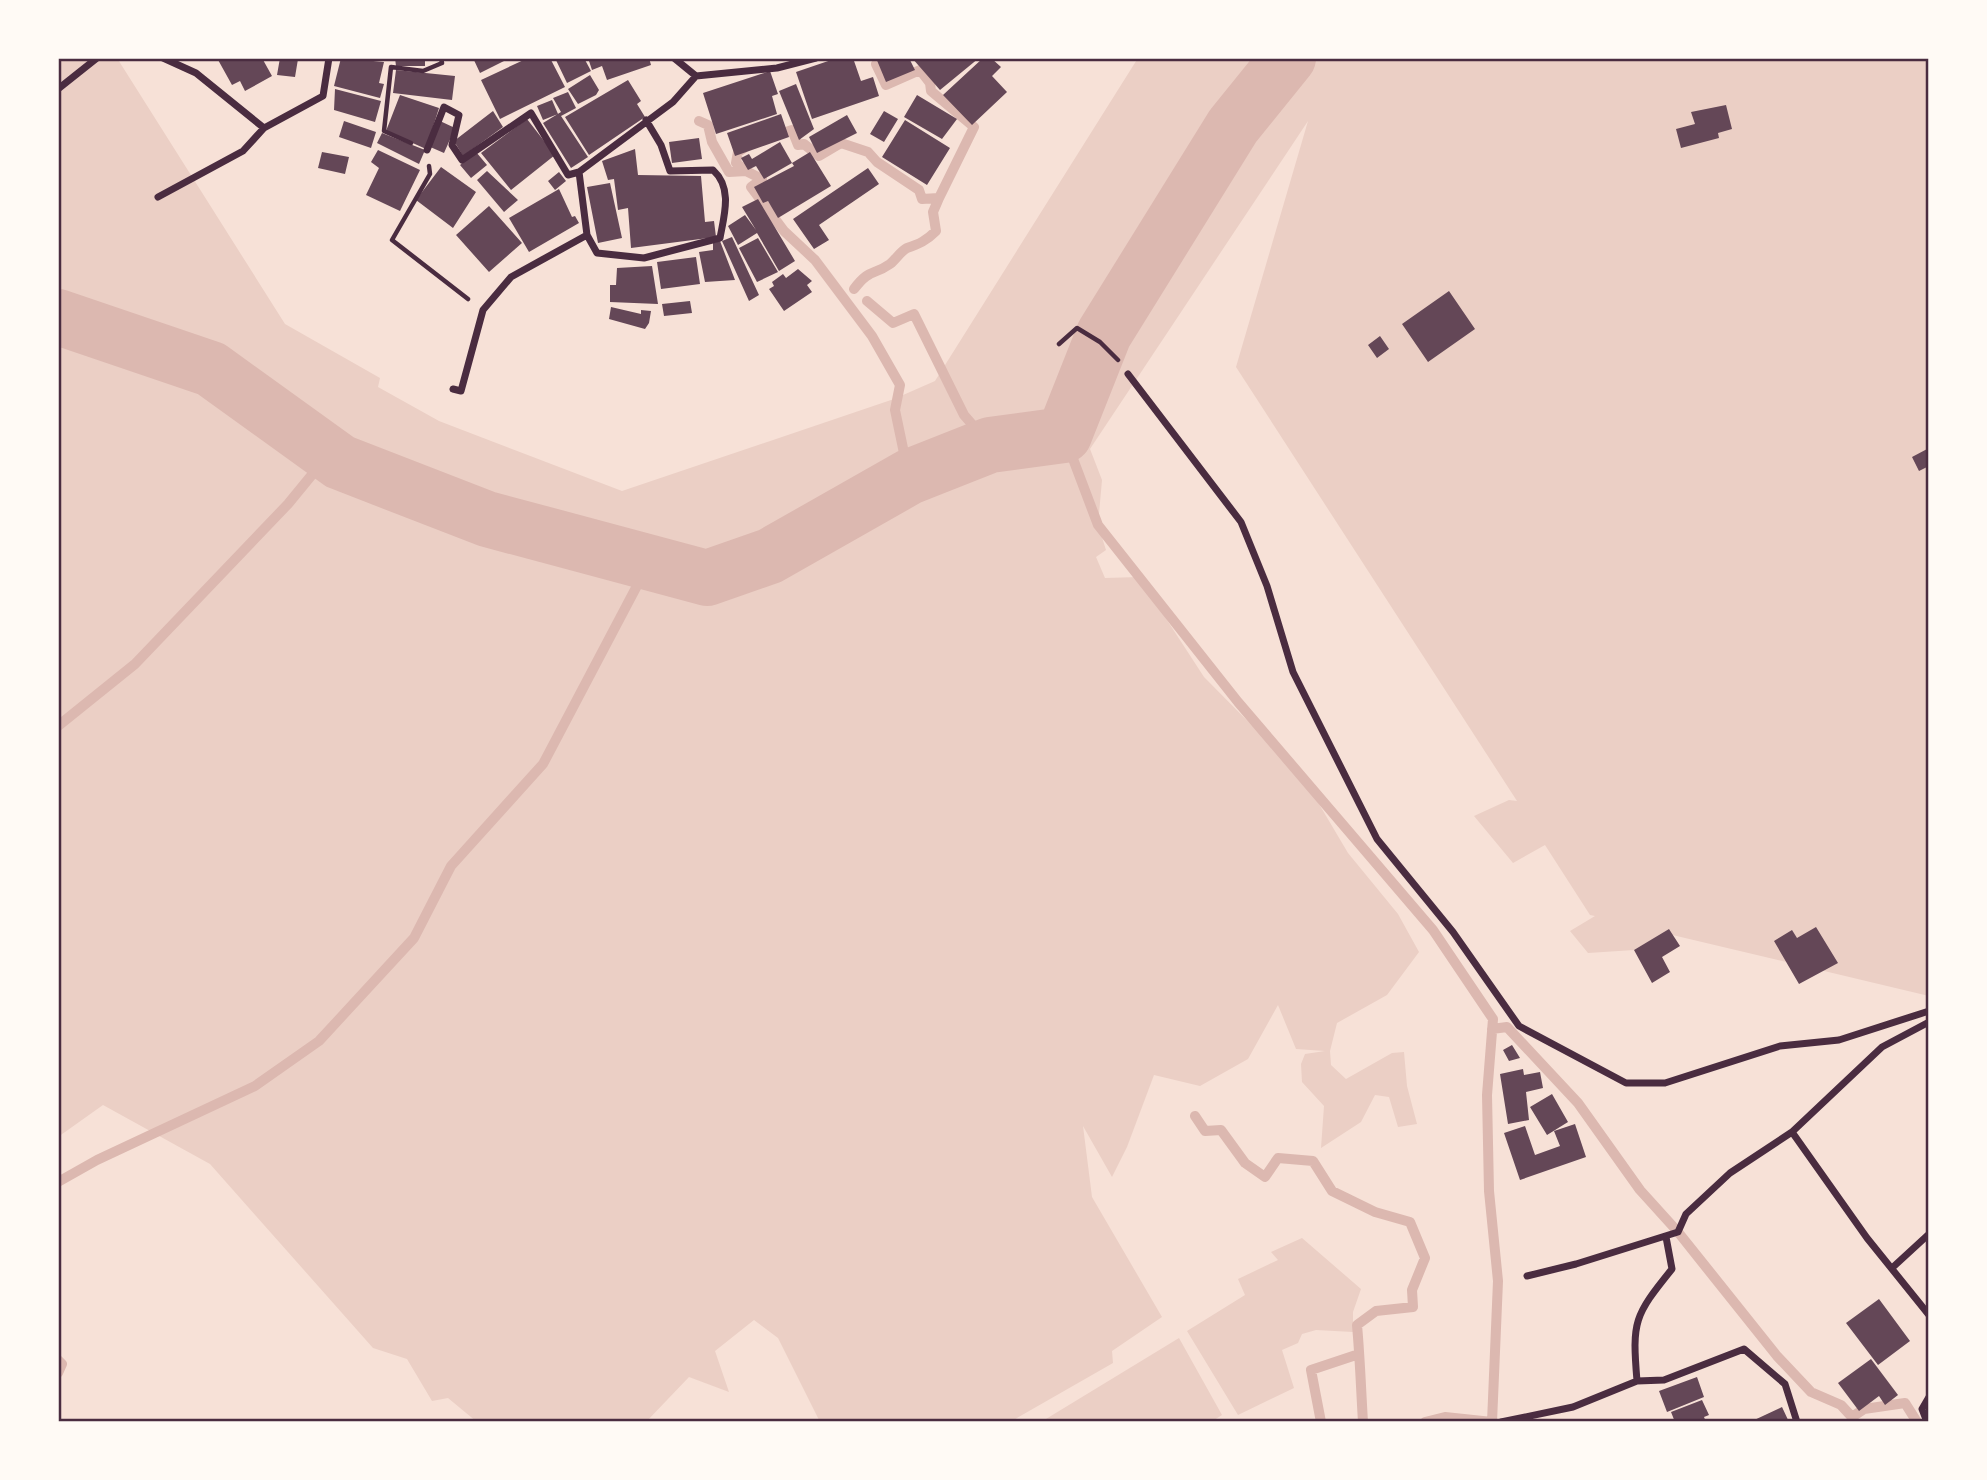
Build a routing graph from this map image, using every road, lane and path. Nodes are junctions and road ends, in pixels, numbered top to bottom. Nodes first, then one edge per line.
1 (97, 58) edge
2 (163, 58) edge
3 (329, 58) edge
4 (391, 58) edge
5 (441, 58) edge
6 (674, 58) edge
7 (816, 58) edge
8 (390, 67) junction
9 (696, 76) junction
10 (58, 89) edge
11 (646, 120) junction
12 (264, 128) junction
13 (427, 150) junction
14 (579, 172) junction
15 (158, 197) dead end
16 (587, 236) junction
17 (483, 310) junction
18 (1059, 344) dead end
19 (1128, 374) joint
20 (453, 389) dead end
21 (1929, 1012) edge
22 (1929, 1022) edge
23 (1791, 1132) junction
24 (1929, 1234) edge
25 (1667, 1237) junction
26 (1892, 1268) junction
27 (1527, 1276) dead end
28 (1929, 1315) edge
29 (1637, 1381) junction
30 (1929, 1397) edge
31 (1501, 1422) edge
32 (1797, 1422) edge
33 (1927, 1422) edge

1 - 10 street
2 - 12 street
3 - 12 street
4 - 8 path
5 - 8 path
6 - 9 street
7 - 9 street
8 - 13 path
9 - 11 street
11 - 14 street
11 - 16 street
12 - 15 street
13 - 14 street
13 - 17 path
14 - 16 street
16 - 17 street
17 - 20 street
18 - 19 path
19 - 21 street
22 - 23 street
23 - 25 street
23 - 26 street
24 - 26 street
25 - 27 street
25 - 29 street
26 - 28 street
29 - 31 street
29 - 32 street
30 - 33 street

